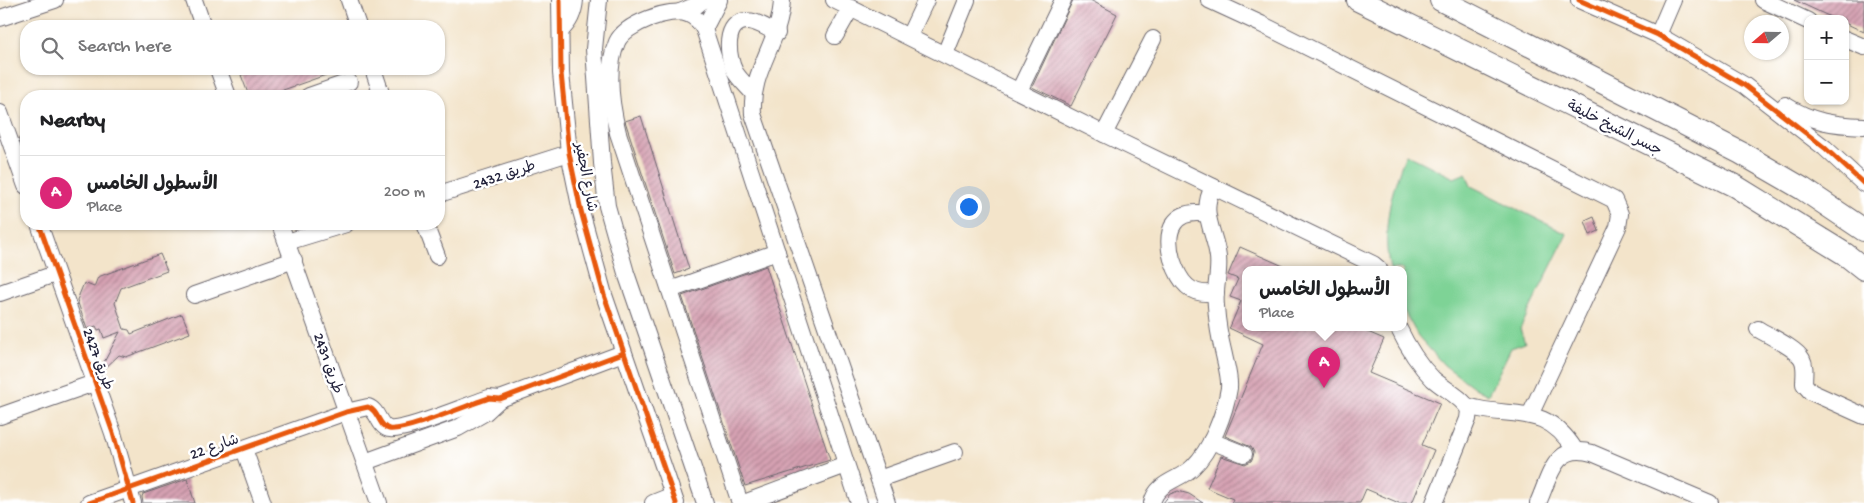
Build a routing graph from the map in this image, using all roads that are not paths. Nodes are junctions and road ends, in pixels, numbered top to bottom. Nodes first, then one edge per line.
1 (55, 0) edge
2 (194, 0) edge
3 (349, 0) edge
4 (560, 0) edge
5 (575, 0) edge
6 (599, 0) edge
7 (703, 0) edge
8 (719, 0) edge
9 (782, 0) edge
10 (834, 0) edge
11 (926, 0) edge
12 (967, 0) edge
13 (1063, 0) edge
14 (1209, 0) edge
15 (1358, 0) edge
16 (1441, 0) edge
17 (1579, 0) edge
18 (1673, 0) edge
19 (1763, 0) edge
20 (1782, 4) edge
21 (850, 8) junction
22 (680, 12) junction
23 (0, 18) edge
24 (1804, 18) edge
25 (202, 20) edge
26 (356, 20) edge
27 (704, 29) junction
28 (561, 30) junction
29 (776, 33) junction
30 (1658, 35) junction
31 (835, 36) dead end
32 (909, 36) junction
33 (1153, 38) dead end
34 (1849, 40) edge
35 (1864, 47) edge
36 (945, 54) junction
37 (220, 75) edge
38 (374, 75) edge
39 (349, 82) dead end
40 (1744, 85) junction
41 (226, 90) edge
42 (326, 90) edge
43 (380, 90) edge
44 (1019, 91) junction
45 (753, 93) junction
46 (0, 113) edge
47 (1864, 126) edge
48 (1104, 134) junction
49 (569, 153) junction
50 (20, 164) edge
51 (1864, 184) edge
52 (1213, 187) junction
53 (445, 192) edge
54 (1207, 214) junction
55 (41, 230) edge
56 (282, 230) edge
57 (326, 230) edge
58 (426, 230) edge
59 (1864, 230) edge
60 (287, 242) junction
61 (777, 252) junction
62 (437, 256) dead end
63 (294, 260) junction
64 (1375, 266) edge
65 (1864, 270) edge
66 (56, 274) junction
67 (670, 290) junction
68 (0, 293) edge
69 (1216, 294) junction
70 (194, 295) dead end
71 (1758, 329) dead end
72 (1400, 331) edge
73 (623, 352) junction
74 (94, 384) junction
75 (500, 399) junction
76 (1466, 406) junction
77 (346, 412) junction
78 (1530, 415) junction
79 (0, 416) edge
80 (1864, 416) edge
81 (1211, 441) junction
82 (244, 449) junction
83 (1575, 450) junction
84 (955, 452) dead end
85 (1244, 454) dead end
86 (365, 462) junction
87 (846, 465) junction
88 (879, 480) junction
89 (131, 496) edge
90 (675, 499) edge
91 (89, 503) edge
92 (263, 503) edge
93 (379, 503) edge
94 (653, 503) edge
95 (705, 503) edge
96 (742, 503) edge
97 (859, 503) edge
98 (887, 503) edge
99 (1152, 503) edge
100 (1434, 503) edge
101 (1538, 503) edge
102 (1710, 503) edge

1 - 23 street
2 - 25 street
3 - 26 street
4 - 28 street, شارع الجفير
5 - 28 street
6 - 95 street
7 - 22 street
8 - 27 street
9 - 29 street
10 - 21 street
11 - 32 street
12 - 36 street
13 - 44 street
14 - 78 street
15 - 65 highway, جسر الشيخ خليفة
16 - 59 highway
17 - 30 street
18 - 30 street
19 - 20 street
20 - 24 street
21 - 31 street
21 - 32 street
22 - 27 street
22 - 67 street
27 - 61 street
28 - 49 street, شارع الجفير
29 - 45 street
29 - 45 street
30 - 40 street
32 - 36 street
33 - 48 street
34 - 35 street
36 - 44 street
37 - 41 street
38 - 43 street
39 - 42 street
40 - 47 street
40 - 51 street
44 - 48 street
45 - 88 street
46 - 50 street
48 - 52 street
49 - 53 street, طريق 2432
49 - 73 street, شارع الجفير
52 - 54 street
52 - 64 street
54 - 69 street
54 - 69 street
55 - 66 street, طريق 2427
56 - 60 street, طريق 2431
57 - 60 street
58 - 62 street
60 - 63 street, طريق 2431
61 - 67 street
61 - 87 street
63 - 70 street
63 - 77 street, طريق 2431
66 - 68 street
66 - 74 street, طريق 2427
67 - 96 street
69 - 81 street
71 - 80 street
72 - 76 street
73 - 75 street
73 - 90 street, شارع الجفير
74 - 79 street
74 - 89 street, طريق 2427
75 - 77 street
75 - 86 street
76 - 78 street
76 - 100 street
77 - 82 street, شارع 22
77 - 86 street, طريق 2431
78 - 83 street
81 - 85 street
81 - 99 street
82 - 89 street, شارع 22
82 - 92 street, شارع 22
83 - 101 street
83 - 102 street
84 - 88 street
86 - 93 street, طريق 2431
87 - 96 street
87 - 97 street
88 - 98 street
89 - 91 street, شارع 22
90 - 94 street

